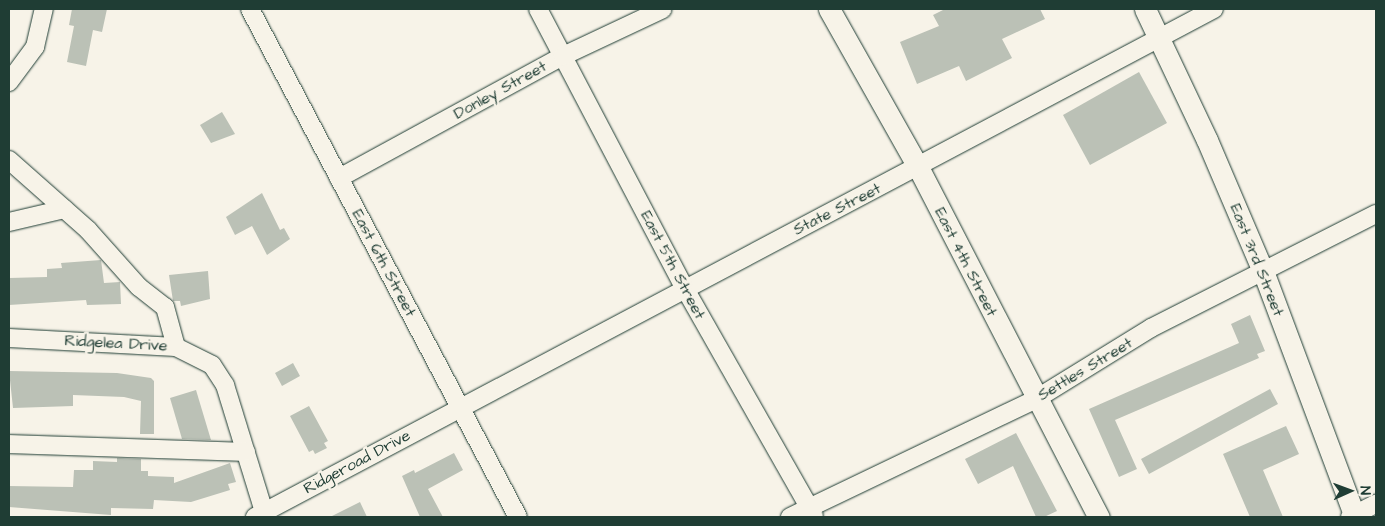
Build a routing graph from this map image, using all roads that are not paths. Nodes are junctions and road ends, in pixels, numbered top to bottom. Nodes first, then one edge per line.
1 (44, 9) edge
2 (250, 9) edge
3 (538, 9) edge
4 (663, 9) edge
5 (829, 9) edge
6 (1145, 9) edge
7 (1214, 9) edge
8 (1160, 37) junction
9 (563, 56) junction
10 (9, 82) edge
11 (9, 160) edge
12 (918, 167) junction
13 (340, 178) junction
14 (66, 209) junction
15 (1376, 214) edge
16 (9, 222) edge
17 (1263, 270) junction
18 (684, 287) junction
19 (9, 338) edge
20 (176, 347) junction
21 (1036, 398) junction
22 (459, 407) junction
23 (9, 444) edge
24 (246, 452) junction
25 (1376, 504) edge
26 (812, 512) edge
27 (259, 515) edge
28 (1353, 516) edge
29 (518, 517) edge
30 (790, 517) edge
31 (1099, 517) edge

1 - 10 street
2 - 13 street, East 6th Street
3 - 9 street, East 5th Street
4 - 9 street, Donley Street
5 - 12 main road, East 4th Street
6 - 8 main road, East 3rd Street
7 - 8 street, State Street
8 - 12 street, State Street
8 - 17 main road, East 3rd Street
9 - 13 street, Donley Street
9 - 18 street, East 5th Street
11 - 14 street
12 - 18 street, State Street
12 - 21 main road, East 4th Street
13 - 22 street, East 6th Street
14 - 16 street
14 - 20 street
15 - 17 street, Settles Street
17 - 21 street, Settles Street
17 - 28 main road, East 3rd Street
18 - 22 street, State Street
18 - 26 street, East 5th Street
19 - 20 street, Ridgelea Drive
20 - 24 street, Ridgelea Drive
21 - 26 street, Settles Street
21 - 31 main road, East 4th Street
22 - 27 street, Ridgeroad Drive
22 - 29 street, East 6th Street
23 - 24 street
24 - 27 street, Ridgelea Drive
25 - 28 street
26 - 30 street, Settles Street

